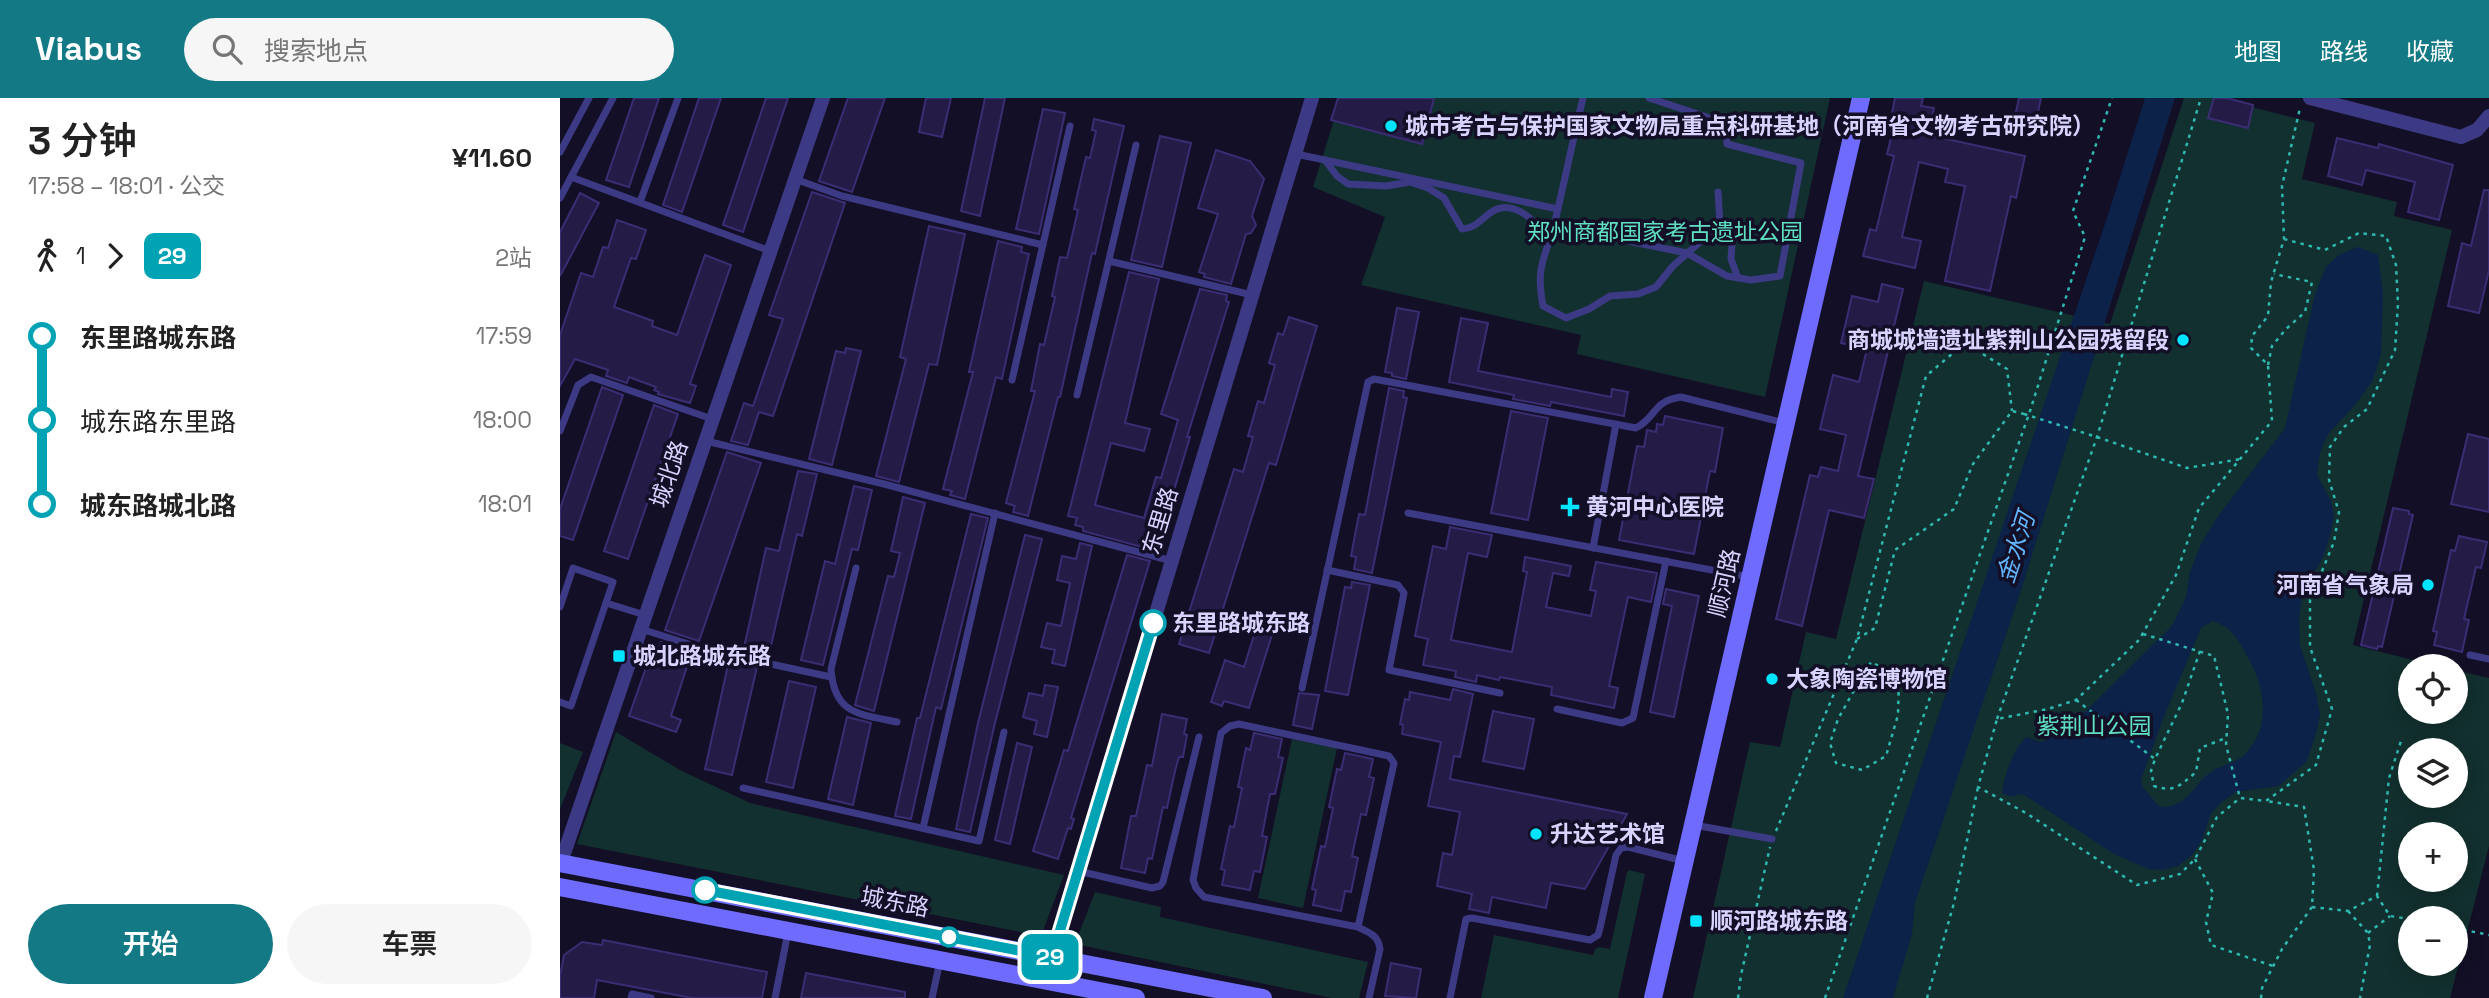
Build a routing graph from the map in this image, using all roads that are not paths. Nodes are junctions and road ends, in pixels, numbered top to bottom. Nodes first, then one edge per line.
1 (589, 98) edge
2 (613, 98) edge
3 (678, 98) edge
4 (823, 98) edge
5 (1312, 98) edge
6 (1583, 98) edge
7 (1649, 98) edge
8 (1861, 98) edge
9 (2310, 98) edge
10 (2489, 116) edge
11 (1070, 126) dead end
12 (1136, 145) dead end
13 (560, 152) edge
14 (1295, 154) junction
15 (1325, 160) junction
16 (571, 177) junction
17 (795, 179) junction
18 (1718, 191) dead end
19 (560, 198) edge
20 (640, 202) junction
21 (1558, 209) junction
22 (1720, 224) junction
23 (1554, 226) junction
24 (1733, 228) junction
25 (1742, 230) dead end
26 (1550, 237) junction
27 (1043, 245) junction
28 (770, 251) junction
29 (1687, 253) junction
30 (1109, 261) junction
31 (1738, 278) junction
32 (1252, 296) junction
33 (1012, 380) dead end
34 (1077, 395) dead end
35 (712, 419) junction
36 (1786, 423) junction
37 (1616, 424) junction
38 (560, 431) edge
39 (705, 441) junction
40 (995, 513) junction
41 (1408, 513) dead end
42 (1593, 548) junction
43 (1172, 561) junction
44 (1666, 561) junction
45 (856, 568) dead end
46 (1327, 570) junction
47 (1750, 577) junction
48 (606, 603) junction
49 (560, 607) edge
50 (642, 622) junction
51 (2470, 655) dead end
52 (2489, 659) edge
53 (831, 677) junction
54 (1302, 688) dead end
55 (1500, 693) dead end
56 (560, 702) edge
57 (1557, 709) dead end
58 (897, 722) dead end
59 (1004, 732) dead end
60 (1199, 737) dead end
61 (743, 788) dead end
62 (1693, 825) junction
63 (923, 828) junction
64 (1772, 839) road end
65 (1684, 861) junction
66 (560, 863) edge
67 (1078, 871) junction
68 (560, 887) edge
69 (1358, 927) junction
70 (789, 931) junction
71 (1052, 957) junction
72 (940, 960) junction
73 (1114, 996) edge
74 (631, 998) edge
75 (651, 998) edge
76 (775, 998) edge
77 (932, 998) edge
78 (1136, 998) edge
79 (1263, 998) edge
80 (1370, 998) edge
81 (1450, 998) edge
82 (1653, 998) edge

1 - 13 lane
2 - 16 lane
3 - 20 lane
4 - 17 street, 城北路
5 - 14 street, 东里路
6 - 21 lane
7 - 31 lane
8 - 36 main road, 顺河路
9 - 10 street
11 - 27 lane
12 - 30 lane
14 - 15 lane
14 - 32 street, 东里路
15 - 21 lane
15 - 26 lane
16 - 19 lane
16 - 20 lane
17 - 27 lane
17 - 28 street, 城北路
18 - 22 lane
20 - 28 lane
21 - 23 lane
22 - 24 lane
22 - 29 lane
23 - 26 lane
23 - 29 lane
24 - 25 lane
24 - 31 lane
26 - 29 lane
27 - 33 lane
28 - 35 street, 城北路
29 - 31 lane
30 - 32 lane
30 - 34 lane
32 - 43 street, 东里路
35 - 38 lane
35 - 39 street, 城北路
36 - 37 lane
36 - 47 main road, 顺河路
37 - 42 lane
37 - 46 lane
39 - 40 lane
39 - 50 street, 城北路
40 - 43 lane
40 - 63 lane
41 - 42 lane
42 - 44 lane
43 - 67 street, 东里路
44 - 47 lane
44 - 57 lane
45 - 53 lane
46 - 54 lane
46 - 55 lane
47 - 62 main road, 顺河路
48 - 49 lane
48 - 50 lane
48 - 56 lane
50 - 53 lane
50 - 66 street, 城北路
51 - 52 lane
53 - 58 lane
59 - 63 lane
60 - 67 lane
61 - 63 lane
62 - 64 lane
62 - 65 main road, 顺河路
65 - 81 lane
65 - 82 main road, 顺河路
66 - 71 main road, 城东路
67 - 71 street, 东里路
68 - 70 main road
69 - 69 lane
69 - 80 lane
70 - 72 main road
70 - 76 lane
71 - 79 main road, 城东路
72 - 73 main road
72 - 77 lane
73 - 78 main road
74 - 75 lane

